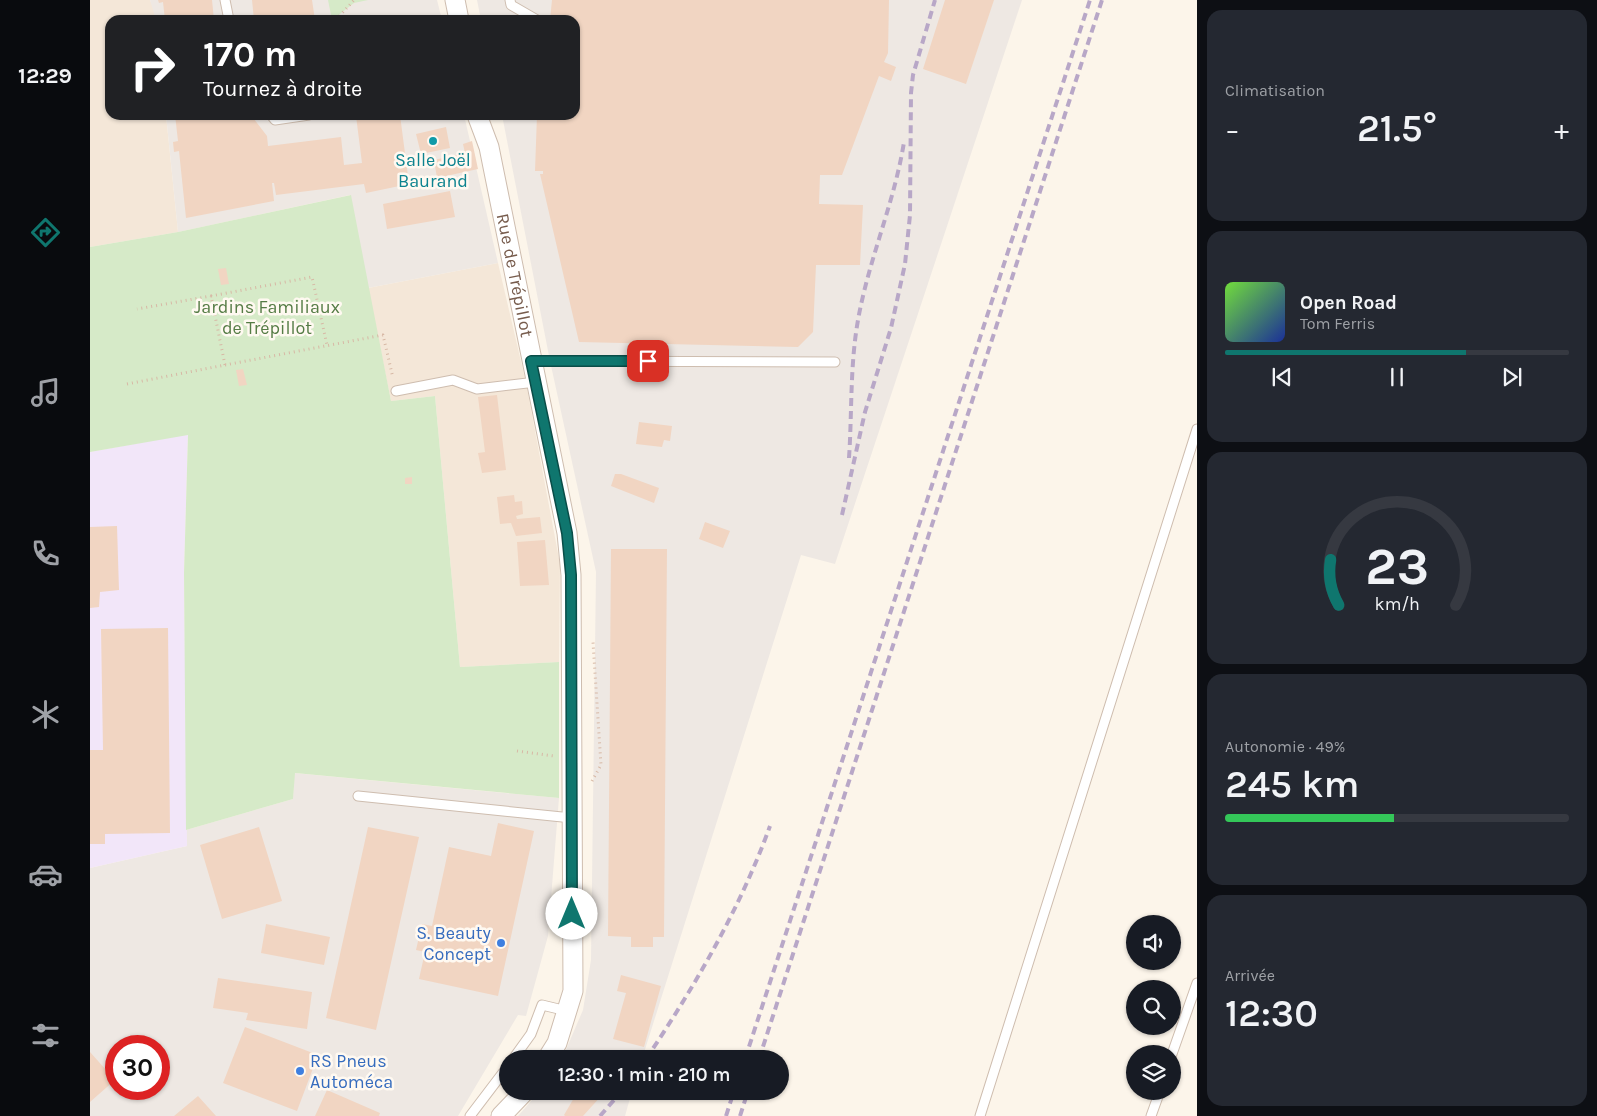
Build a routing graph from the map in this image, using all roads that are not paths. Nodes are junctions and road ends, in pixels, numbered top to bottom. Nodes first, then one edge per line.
1 (225, 0) edge
2 (455, 0) edge
3 (510, 0) edge
4 (228, 15) edge
5 (459, 15) edge
6 (528, 15) edge
7 (479, 120) edge
8 (531, 361) junction
9 (835, 362) dead end
10 (536, 382) junction
11 (396, 391) road end
12 (1197, 429) edge
13 (358, 796) dead end
14 (572, 818) junction
15 (1197, 983) edge
16 (567, 1011) junction
17 (1175, 1045) edge
18 (519, 1050) edge
19 (553, 1050) edge
20 (499, 1078) edge
21 (517, 1100) edge
22 (1157, 1100) edge
23 (470, 1116) edge
24 (501, 1116) edge
25 (980, 1116) edge
26 (1151, 1116) edge

1 - 4 lane
2 - 5 street
3 - 6 lane
7 - 8 street, Rue de Trépillot
8 - 9 lane
8 - 10 street, Rue de Trépillot
10 - 11 lane
10 - 14 street, Rue de Trépillot
12 - 25 lane
13 - 14 lane
14 - 16 street, Rue de Trépillot
15 - 17 lane
16 - 18 lane
16 - 19 street, Rue de Trépillot
20 - 23 lane
21 - 24 street
22 - 26 lane

